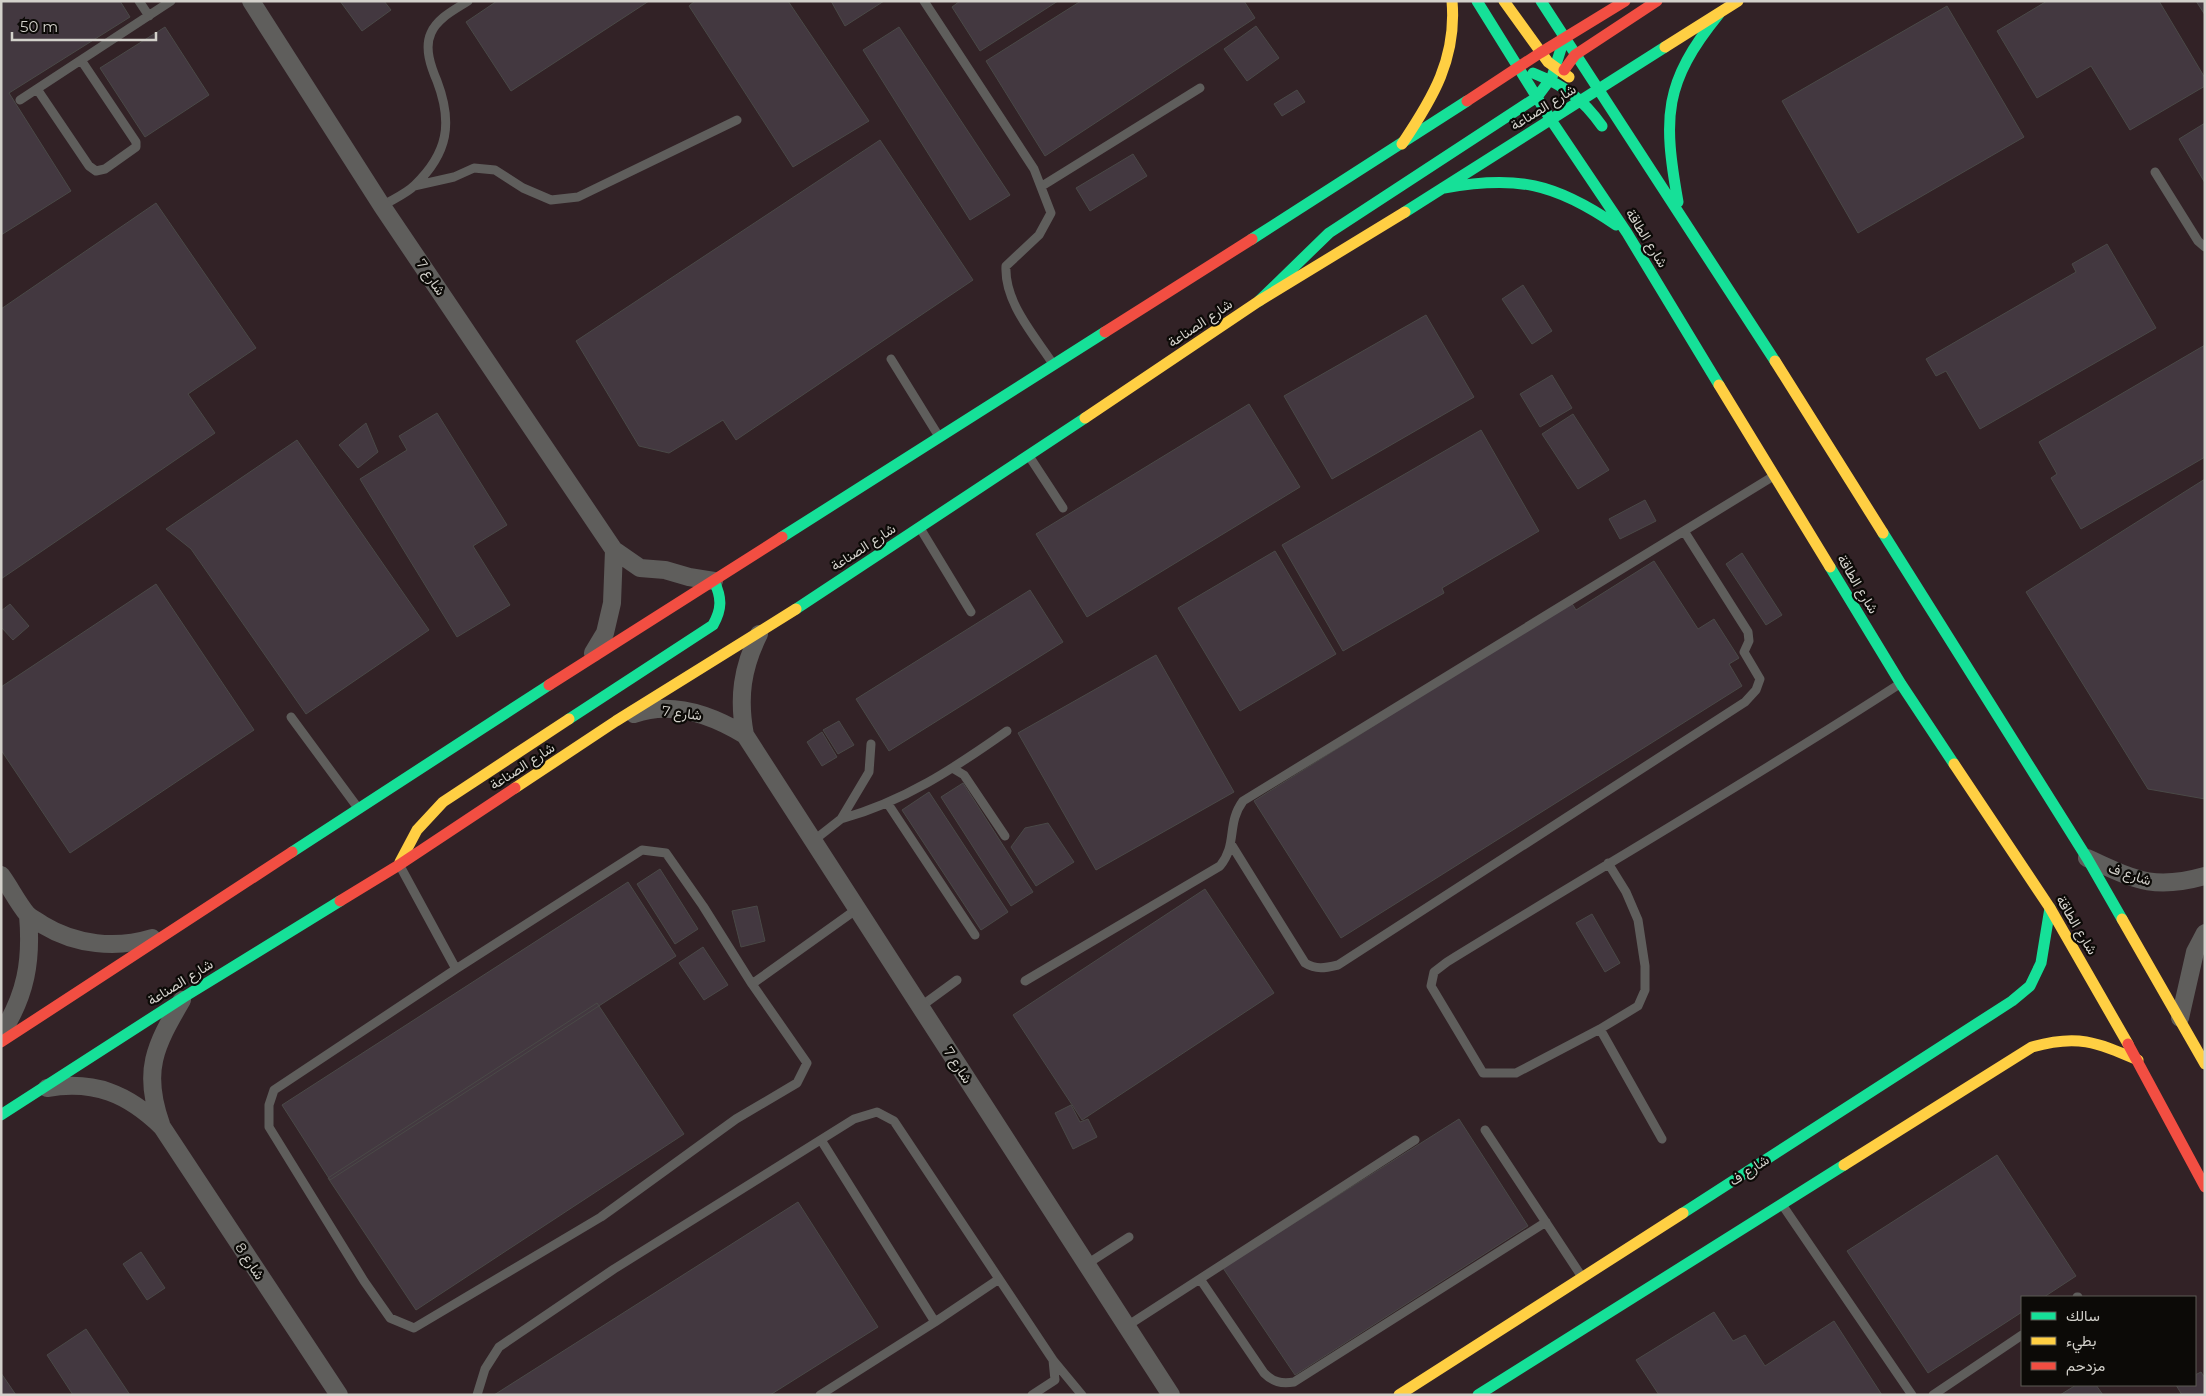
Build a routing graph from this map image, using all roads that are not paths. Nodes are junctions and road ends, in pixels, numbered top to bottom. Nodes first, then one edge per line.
1 (139, 1) edge
2 (171, 1) edge
3 (251, 1) edge
4 (468, 1) edge
5 (924, 1) edge
6 (1452, 1) edge
7 (1477, 1) edge
8 (1504, 1) edge
9 (1540, 1) edge
10 (1625, 1) edge
11 (1657, 1) edge
12 (1738, 1) edge
13 (1719, 14) junction
14 (149, 16) junction
15 (1564, 39) junction
16 (1540, 53) junction
17 (1575, 55) junction
18 (81, 60) junction
19 (1518, 68) junction
20 (1556, 84) junction
21 (1200, 88) dead end
22 (37, 89) junction
23 (1598, 90) junction
24 (1537, 97) junction
25 (20, 100) dead end
26 (1583, 100) junction
27 (737, 120) dead end
28 (1551, 120) junction
29 (1607, 133) dead end
30 (1402, 144) junction
31 (2155, 172) dead end
32 (414, 186) junction
33 (1042, 186) junction
34 (1444, 188) junction
35 (382, 206) junction
36 (1681, 215) junction
37 (1626, 233) junction
38 (2205, 247) edge
39 (1690, 253) dead end
40 (1259, 301) junction
41 (1746, 314) junction
42 (891, 359) dead end
43 (1053, 365) junction
44 (939, 437) junction
45 (1029, 456) junction
46 (1774, 476) junction
47 (1063, 508) dead end
48 (920, 527) junction
49 (1684, 532) junction
50 (614, 550) junction
51 (714, 581) junction
52 (970, 612) dead end
53 (759, 633) junction
54 (590, 658) junction
55 (1901, 684) junction
56 (291, 718) dead end
57 (616, 721) junction
58 (1007, 731) dead end
59 (745, 735) junction
60 (872, 744) dead end
61 (954, 768) junction
62 (888, 804) junction
63 (358, 808) junction
64 (841, 819) junction
65 (1005, 836) dead end
66 (813, 841) junction
67 (1231, 844) junction
68 (2087, 858) junction
69 (1608, 863) junction
70 (399, 865) junction
71 (1, 875) edge
72 (2205, 876) edge
73 (2050, 908) junction
74 (857, 909) junction
75 (28, 915) junction
76 (2205, 933) edge
77 (165, 935) junction
78 (975, 935) dead end
79 (456, 969) junction
80 (957, 980) dead end
81 (1025, 981) dead end
82 (752, 984) junction
83 (184, 997) junction
84 (920, 1007) junction
85 (2180, 1018) junction
86 (1600, 1029) junction
87 (1, 1034) edge
88 (1, 1042) edge
89 (2138, 1060) junction
90 (2205, 1064) edge
91 (42, 1089) junction
92 (1, 1115) edge
93 (162, 1126) junction
94 (1485, 1130) dead end
95 (1662, 1139) dead end
96 (821, 1140) junction
97 (1414, 1140) dead end
98 (2205, 1187) edge
99 (1781, 1204) junction
100 (1546, 1222) junction
101 (1128, 1237) dead end
102 (1087, 1264) junction
103 (1582, 1277) junction
104 (999, 1279) junction
105 (1200, 1279) junction
106 (935, 1322) junction
107 (1127, 1326) junction
108 (2021, 1335) edge
109 (1053, 1360) junction
110 (338, 1395) edge
111 (476, 1395) edge
112 (820, 1395) edge
113 (1032, 1395) edge
114 (1082, 1395) edge
115 (1171, 1395) edge
116 (1399, 1395) edge
117 (1478, 1395) edge
118 (1912, 1395) edge
119 (1933, 1395) edge

1 - 14 lane
2 - 14 lane
3 - 35 street, شارع 7
4 - 32 lane
5 - 33 lane
6 - 30 street
7 - 19 street, شارع الطاقة
8 - 16 street
9 - 15 street
10 - 15 street
11 - 17 street
12 - 13 street, شارع الصناعة
13 - 23 street, شارع الصناعة
13 - 36 street
14 - 18 lane
15 - 16 street
15 - 17 street
15 - 20 street
16 - 19 street
16 - 20 street
17 - 20 street
17 - 23 street
18 - 22 lane
18 - 22 lane
19 - 20 street
19 - 24 street, شارع الطاقة
19 - 30 street
20 - 23 street
20 - 24 street
20 - 26 street
20 - 28 street
21 - 33 lane
22 - 25 lane
23 - 26 street, شارع الصناعة
23 - 36 street
24 - 28 street, شارع الطاقة
24 - 40 street
26 - 28 street, شارع الصناعة
26 - 29 street
27 - 32 lane
28 - 34 street, شارع الصناعة
28 - 37 street, شارع الطاقة
30 - 43 street
31 - 38 lane
32 - 35 lane
33 - 43 lane
34 - 37 street
34 - 40 street, شارع الصناعة
35 - 50 street, شارع 7
36 - 41 street
37 - 46 street, شارع الطاقة
39 - 41 street
40 - 45 street, شارع الصناعة
41 - 68 street
42 - 44 lane
43 - 44 street
44 - 51 street
45 - 47 lane
45 - 48 street, شارع الصناعة
46 - 49 lane
46 - 55 street, شارع الطاقة
48 - 52 lane
48 - 53 street, شارع الصناعة
49 - 67 lane
49 - 67 lane
50 - 51 street, شارع 7
50 - 54 street
51 - 54 street
51 - 70 street
53 - 57 street, شارع الصناعة
53 - 59 street, شارع 7
54 - 63 street
55 - 69 lane
55 - 73 street, شارع الطاقة
56 - 63 lane
57 - 59 street, شارع 7
57 - 70 street, شارع الصناعة
58 - 61 lane
59 - 66 street, شارع 7
60 - 64 lane
61 - 62 lane
61 - 65 lane
62 - 64 lane
62 - 78 lane
63 - 77 street
64 - 66 lane
66 - 74 street, شارع 7
67 - 81 lane
68 - 72 street, شارع ف
68 - 85 street
69 - 86 lane
69 - 86 lane
70 - 79 lane
70 - 83 street, شارع الصناعة
71 - 75 street
73 - 89 street, شارع الطاقة
73 - 103 street, شارع ف
74 - 82 lane
74 - 84 street, شارع 7
75 - 77 street
75 - 87 street
76 - 85 street
77 - 88 street
79 - 82 lane
79 - 82 lane
80 - 84 lane
83 - 91 street, شارع الصناعة
83 - 93 street, شارع 8
84 - 102 street, شارع 7
85 - 90 street
86 - 95 lane
89 - 98 street, شارع الطاقة
89 - 99 street
91 - 92 street, شارع الصناعة
91 - 93 street, شارع 8
93 - 110 street, شارع 8
94 - 100 lane
96 - 104 lane
96 - 106 lane
96 - 111 lane
97 - 105 lane
99 - 117 street
99 - 118 lane
100 - 103 lane
100 - 105 lane
101 - 102 lane
102 - 107 street, شارع 7
103 - 116 street, شارع ف
104 - 106 lane
104 - 109 lane
105 - 107 lane
106 - 112 lane
107 - 115 street, شارع 7
108 - 119 lane
109 - 113 lane
109 - 114 lane

